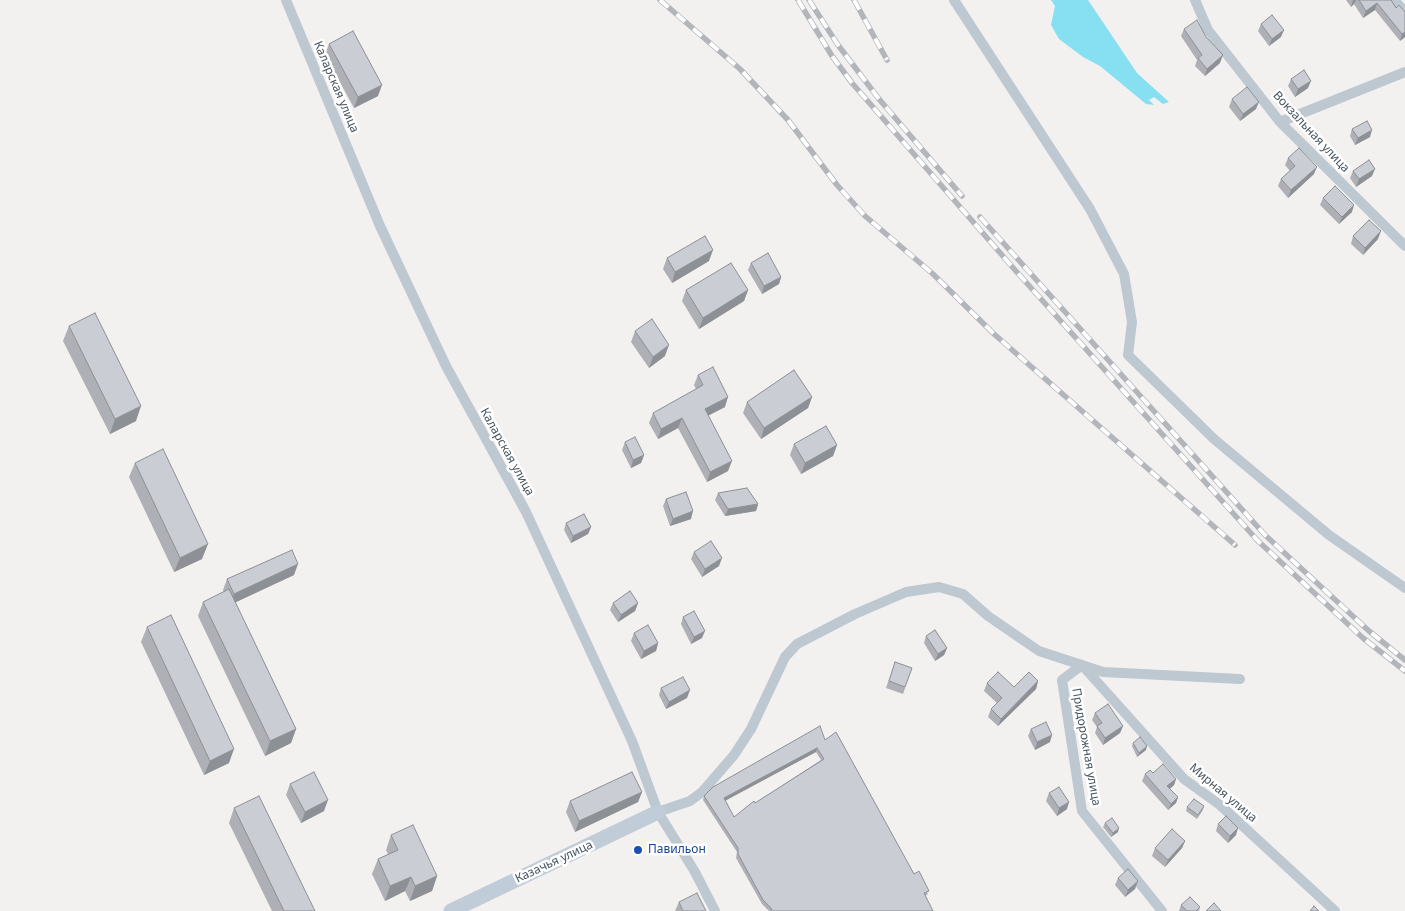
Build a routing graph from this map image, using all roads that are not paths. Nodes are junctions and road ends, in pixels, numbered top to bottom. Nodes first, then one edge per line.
1 (286, 0) edge
2 (954, 0) edge
3 (1195, 0) edge
4 (1394, 0) edge
5 (1405, 12) edge
6 (1405, 72) edge
7 (1280, 122) junction
8 (1405, 246) edge
9 (1405, 588) edge
10 (1082, 665) junction
11 (1240, 679) dead end
12 (658, 812) junction
13 (451, 911) edge
14 (715, 911) edge
15 (1162, 911) edge
16 (1335, 911) edge

1 - 12 street, Каларская улица
2 - 9 street
3 - 7 street, Вокзальная улица
4 - 5 street
6 - 7 street
7 - 8 street, Вокзальная улица
10 - 11 street
10 - 12 street
10 - 15 street, Придорожная улица
10 - 16 street, Мирная улица
12 - 13 street, Казачья улица
12 - 14 street, Каларская улица

